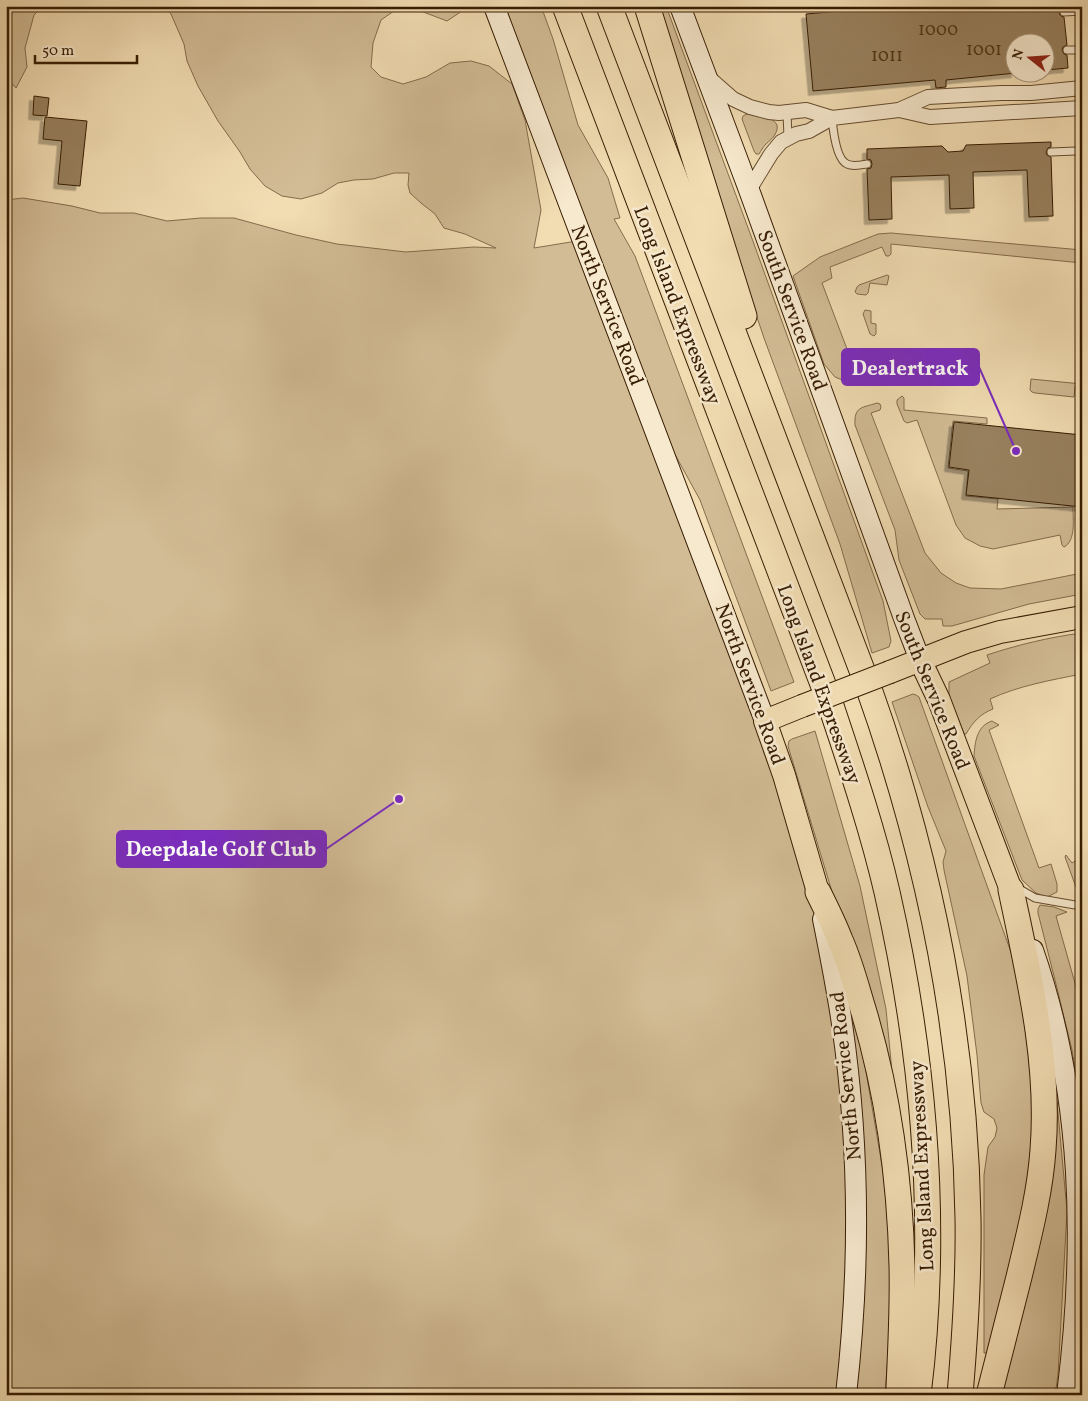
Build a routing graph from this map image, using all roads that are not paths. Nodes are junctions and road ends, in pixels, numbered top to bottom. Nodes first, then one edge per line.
1 (494, 6) edge
2 (565, 6) edge
3 (609, 6) edge
4 (647, 6) edge
5 (680, 6) edge
6 (1082, 11) edge
7 (1064, 12) dead end
8 (1067, 50) dead end
9 (1082, 50) edge
10 (706, 75) junction
11 (1082, 88) edge
12 (1082, 108) edge
13 (899, 110) junction
14 (786, 113) junction
15 (832, 118) junction
16 (788, 137) junction
17 (1076, 151) dead end
18 (1051, 152) dead end
19 (867, 164) dead end
20 (749, 190) junction
21 (752, 381) junction
22 (1082, 617) edge
23 (920, 660) junction
24 (765, 721) junction
25 (1009, 886) junction
26 (818, 892) junction
27 (1075, 905) dead end
28 (846, 1395) edge
29 (900, 1395) edge
30 (918, 1395) edge
31 (960, 1395) edge
32 (989, 1395) edge
33 (1068, 1395) edge

1 - 24 main road, North Service Road
2 - 30 highway, Long Island Expressway
3 - 21 highway, Long Island Expressway
4 - 21 highway
5 - 10 main road, South Service Road
6 - 7 lane
8 - 9 lane
10 - 14 street
10 - 20 main road, South Service Road
11 - 13 street
12 - 13 street
13 - 15 street
14 - 15 street
14 - 16 lane
15 - 16 street
15 - 19 lane
16 - 20 street
17 - 18 lane
20 - 23 main road, South Service Road
21 - 31 highway, Long Island Expressway
22 - 23 main road
23 - 24 main road, bridge
23 - 25 main road, South Service Road
24 - 26 main road, North Service Road
25 - 27 lane
25 - 32 highway
25 - 33 main road, South Service Road
26 - 28 main road, North Service Road
26 - 29 highway

